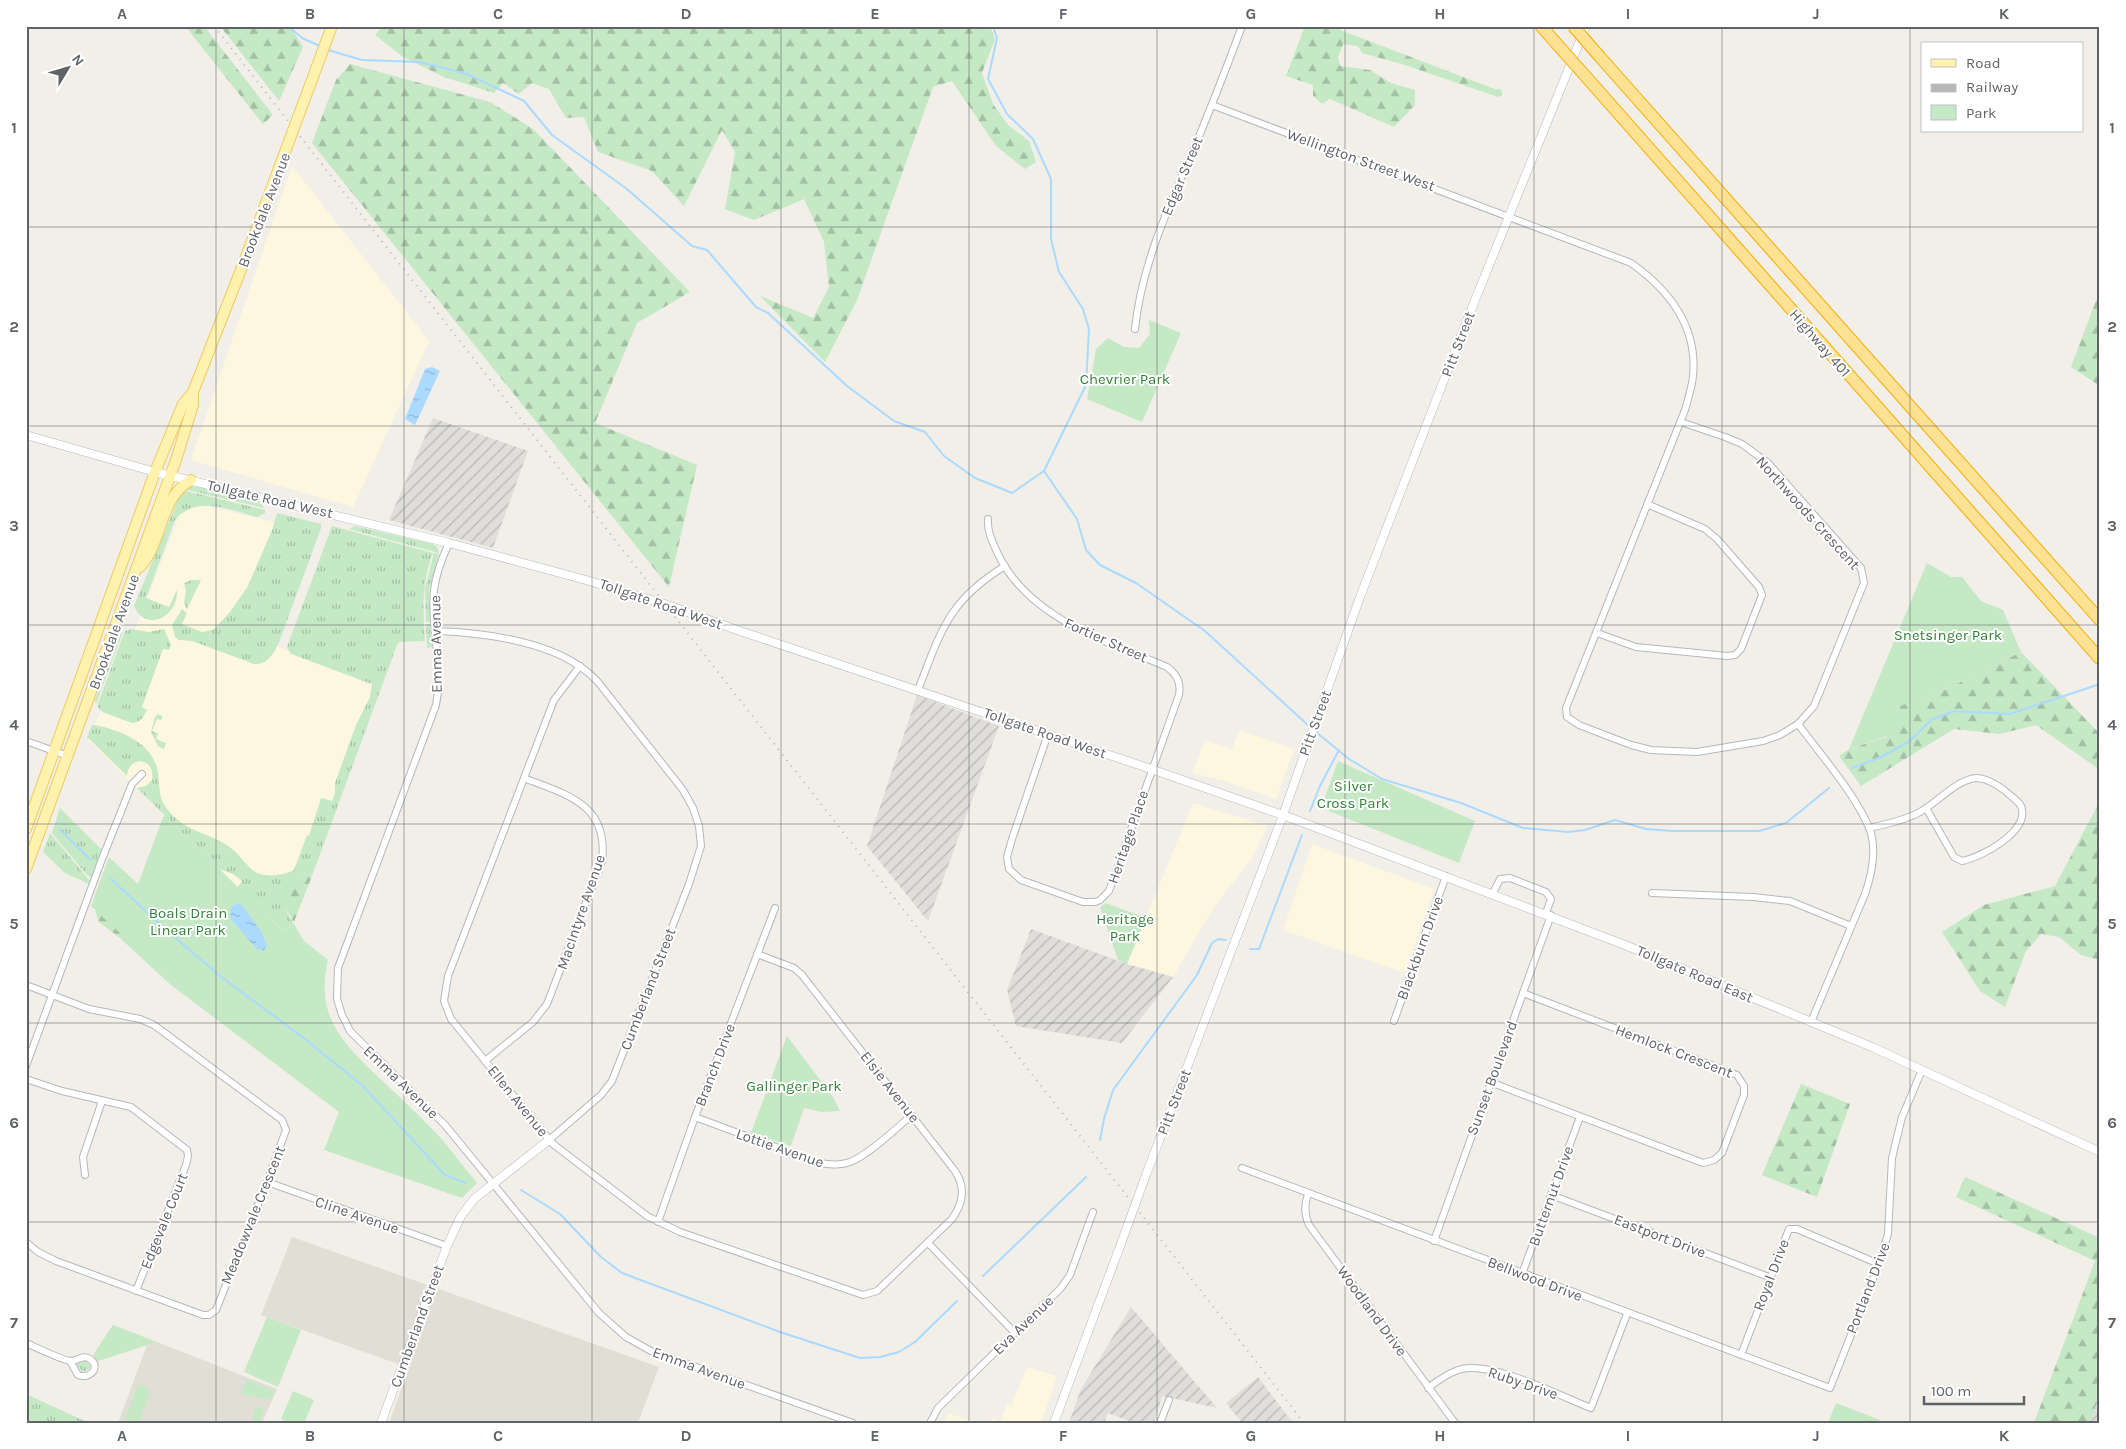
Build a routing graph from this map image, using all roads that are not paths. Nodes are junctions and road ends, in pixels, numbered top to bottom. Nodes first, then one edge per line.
1 (332, 26) edge
2 (1242, 26) edge
3 (1541, 26) edge
4 (1573, 26) edge
5 (1586, 26) edge
6 (1212, 105) junction
7 (1509, 216) junction
8 (1136, 330) dead end
9 (193, 392) junction
10 (1681, 422) junction
11 (26, 435) edge
12 (155, 472) junction
13 (170, 475) junction
14 (191, 480) junction
15 (1647, 504) junction
16 (988, 519) dead end
17 (449, 543) junction
18 (1005, 566) junction
19 (137, 569) junction
20 (2100, 620) edge
21 (436, 631) junction
22 (1597, 633) junction
23 (2100, 660) edge
24 (580, 666) junction
25 (918, 690) junction
26 (1798, 724) junction
27 (1048, 734) junction
28 (26, 741) edge
29 (54, 752) junction
30 (68, 756) junction
31 (1151, 769) junction
32 (142, 774) dead end
33 (524, 778) junction
34 (1926, 808) junction
35 (1283, 815) junction
36 (1869, 828) junction
37 (26, 829) edge
38 (26, 869) edge
39 (1446, 876) junction
40 (1493, 893) junction
41 (1652, 893) dead end
42 (775, 908) dead end
43 (1549, 914) junction
44 (1851, 926) junction
45 (757, 954) junction
46 (26, 985) edge
47 (1523, 993) junction
48 (52, 994) junction
49 (1394, 1021) dead end
50 (1811, 1022) junction
51 (484, 1061) junction
52 (26, 1066) edge
53 (1922, 1070) junction
54 (26, 1079) edge
55 (1490, 1082) junction
56 (102, 1101) junction
57 (912, 1116) junction
58 (695, 1117) junction
59 (1580, 1117) junction
60 (549, 1140) junction
61 (2100, 1152) edge
62 (1242, 1168) dead end
63 (85, 1175) dead end
64 (267, 1182) junction
65 (493, 1183) junction
66 (1308, 1194) junction
67 (1552, 1195) junction
68 (1094, 1212) dead end
69 (658, 1222) junction
70 (1434, 1241) junction
71 (26, 1242) edge
72 (928, 1243) junction
73 (447, 1246) junction
74 (1878, 1264) junction
75 (1522, 1274) junction
76 (1769, 1277) junction
77 (136, 1291) junction
78 (1627, 1314) junction
79 (1014, 1332) junction
80 (26, 1344) edge
81 (1741, 1355) junction
82 (70, 1361) dead end
83 (1428, 1388) junction
84 (1830, 1388) joint
85 (1169, 1400) dead end
86 (381, 1423) edge
87 (853, 1423) edge
88 (930, 1423) edge
89 (1054, 1423) edge
90 (1160, 1423) edge
91 (1455, 1423) edge

1 - 9 main road, Brookdale Avenue, bridge
2 - 6 street, Edgar Street
3 - 23 highway, Highway 401, bridge
4 - 20 highway, Highway 401, bridge
5 - 7 street, Pitt Street
6 - 7 street, Wellington Street West
6 - 8 street, Edgar Street
7 - 10 street, Wellington Street West
7 - 35 street, Pitt Street
9 - 12 main road, Brookdale Avenue
9 - 13 main road, Brookdale Avenue
10 - 15 street, Wellington Street West
10 - 26 street, Northwoods Crescent
11 - 12 street, Tollgate Road West
12 - 13 street, Tollgate Road West
12 - 29 main road, Brookdale Avenue
13 - 14 street, Tollgate Road West
13 - 19 main road, Brookdale Avenue
14 - 17 street, Tollgate Road West
14 - 19 main road
15 - 22 street
15 - 22 street
16 - 18 street, Fortier Street
17 - 21 street, Emma Avenue
17 - 25 street, Tollgate Road West
18 - 25 street
18 - 31 street, Fortier Street
19 - 30 main road, Brookdale Avenue
21 - 24 street, Cumberland Street
21 - 65 street, Emma Avenue
22 - 26 street, Northwoods Crescent
24 - 33 street, Ellen Avenue
24 - 60 street, Cumberland Street
25 - 27 street, Tollgate Road West
26 - 36 street
27 - 31 street, Tollgate Road West
27 - 31 street, Heritage Place
28 - 29 street
29 - 30 street
29 - 37 main road, Brookdale Avenue
30 - 38 main road, Brookdale Avenue
31 - 35 street, Tollgate Road West
32 - 48 street
33 - 51 street, Ellen Avenue
33 - 51 street, MacIntyre Avenue
34 - 34 street
34 - 36 street
35 - 39 street, Tollgate Road East
35 - 89 street, Pitt Street, bridge
36 - 44 street
39 - 40 street, Tollgate Road East
39 - 49 street, Blackburn Drive
40 - 43 street, Tollgate Road East
40 - 43 street
41 - 44 street
42 - 45 street, Branch Drive
43 - 47 street, Sunset Boulevard
43 - 50 street, Tollgate Road East
44 - 50 street
45 - 57 street, Elsie Avenue
45 - 58 street, Branch Drive
46 - 48 street, Meadowvale Crescent
47 - 55 street, Sunset Boulevard
47 - 59 street, Hemlock Crescent
48 - 52 street
48 - 64 street, Meadowvale Crescent
50 - 53 street, Tollgate Road East
51 - 60 street, Ellen Avenue
53 - 61 street, Tollgate Road East
53 - 74 street, Portland Drive
54 - 56 street, Edgevale Court
55 - 59 street, Hemlock Crescent
55 - 70 street, Sunset Boulevard
56 - 63 street
56 - 77 street, Edgevale Court
57 - 58 street, Lottie Avenue
57 - 72 street, Elsie Avenue
58 - 69 street, Branch Drive
59 - 67 street, Butternut Drive
60 - 65 street, Cumberland Street
60 - 69 street, Ellen Avenue
62 - 66 street, Bellwood Drive
64 - 73 street, Cline Avenue
64 - 77 street, Meadowvale Crescent
65 - 73 street, Cumberland Street
65 - 87 street, Emma Avenue
66 - 70 street, Bellwood Drive
66 - 83 street, Woodland Drive
67 - 75 street, Butternut Drive
67 - 76 street, Eastport Drive
68 - 79 street, Eva Avenue
69 - 72 street, Ellen Avenue
70 - 75 street, Bellwood Drive
71 - 77 street, Meadowvale Crescent
72 - 79 street
73 - 86 street, Cumberland Street
74 - 76 street, Royal Drive
74 - 84 street, Portland Drive
75 - 78 street, Bellwood Drive
76 - 81 street, Royal Drive
78 - 81 street, Bellwood Drive
78 - 83 street, Ruby Drive
79 - 88 street, Eva Avenue
80 - 82 street
81 - 84 street, Bellwood Drive
83 - 91 street, Woodland Drive
85 - 90 street

